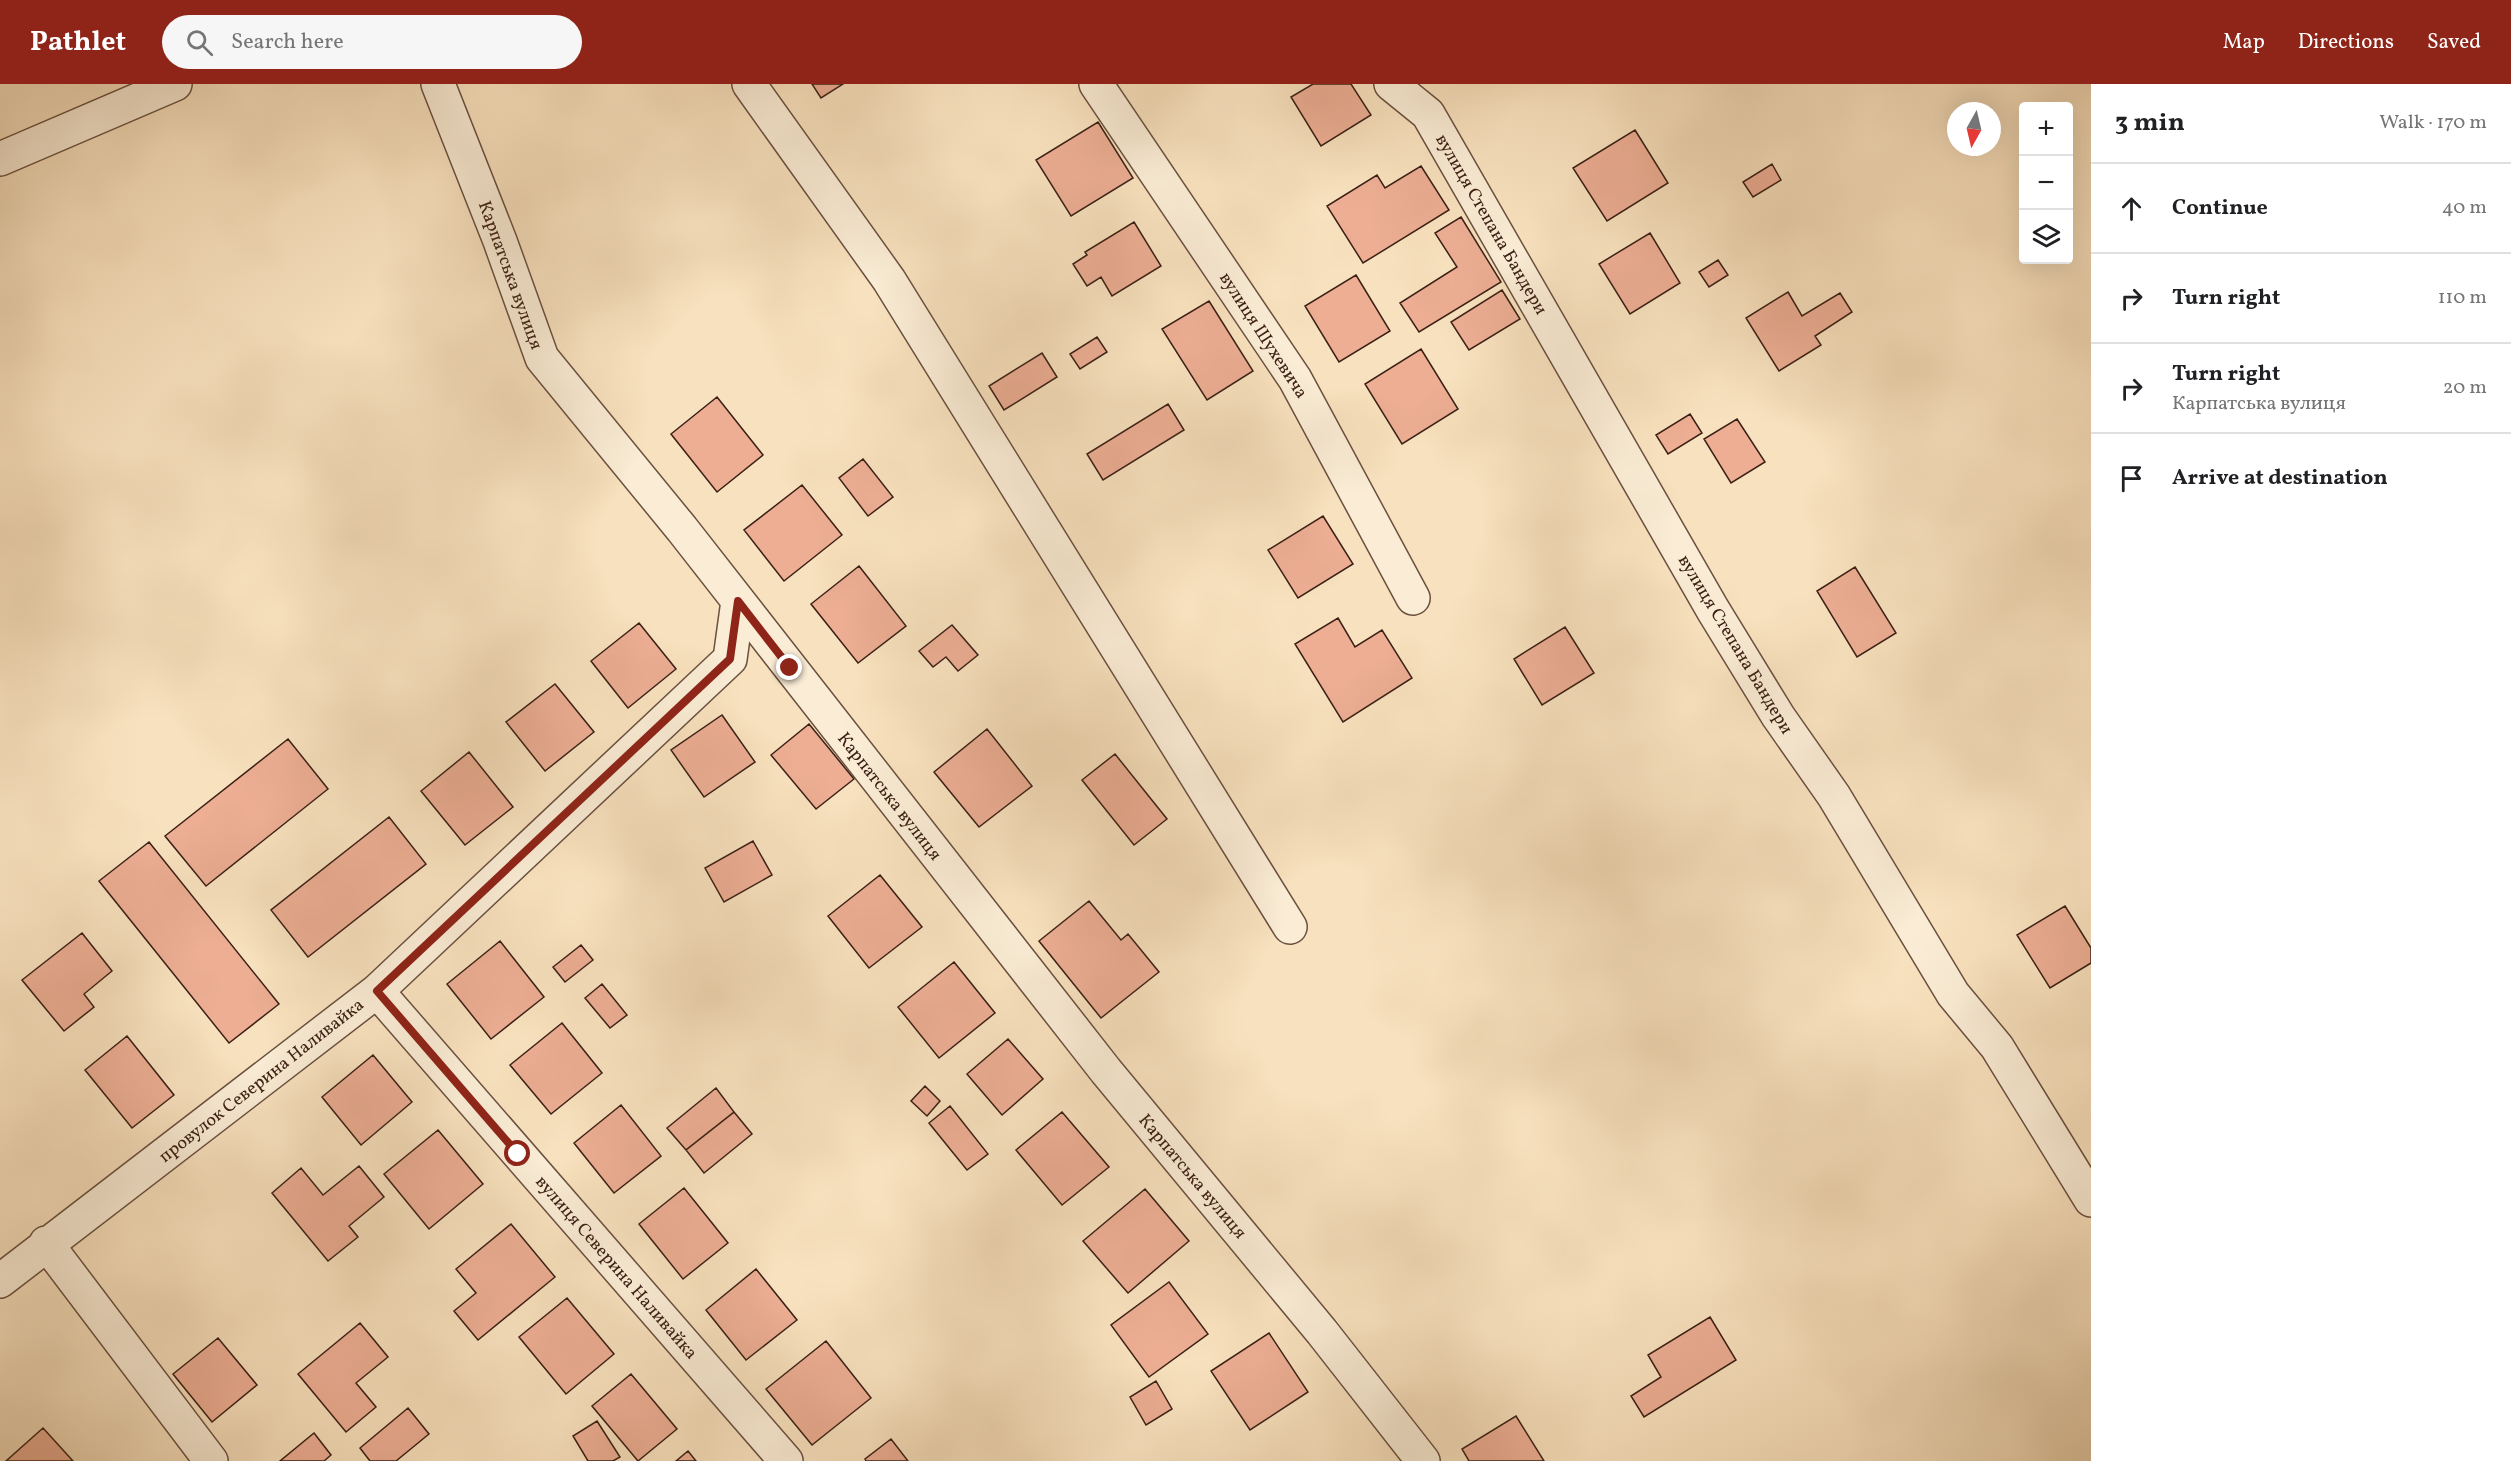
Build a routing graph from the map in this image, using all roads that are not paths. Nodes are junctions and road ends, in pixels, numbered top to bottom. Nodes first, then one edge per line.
1 (175, 84) edge
2 (438, 84) edge
3 (749, 84) edge
4 (1096, 84) edge
5 (1391, 84) edge
6 (0, 159) edge
7 (1413, 598) dead end
8 (738, 601) junction
9 (1290, 927) dead end
10 (377, 991) junction
11 (2091, 1200) edge
12 (46, 1243) junction
13 (0, 1281) edge
14 (206, 1455) edge
15 (786, 1461) edge
16 (1423, 1461) edge

1 - 6 street
2 - 8 street, Карпатська вулиця
3 - 9 street
4 - 7 street, вулиця Шухевича
5 - 11 street, вулиця Степана Бандери
8 - 10 street, провулок Северина Наливайка
8 - 16 street, Карпатська вулиця
10 - 12 street, провулок Северина Наливайка
10 - 15 street, вулиця Северина Наливайка
12 - 13 street, провулок Северина Наливайка
12 - 14 street

